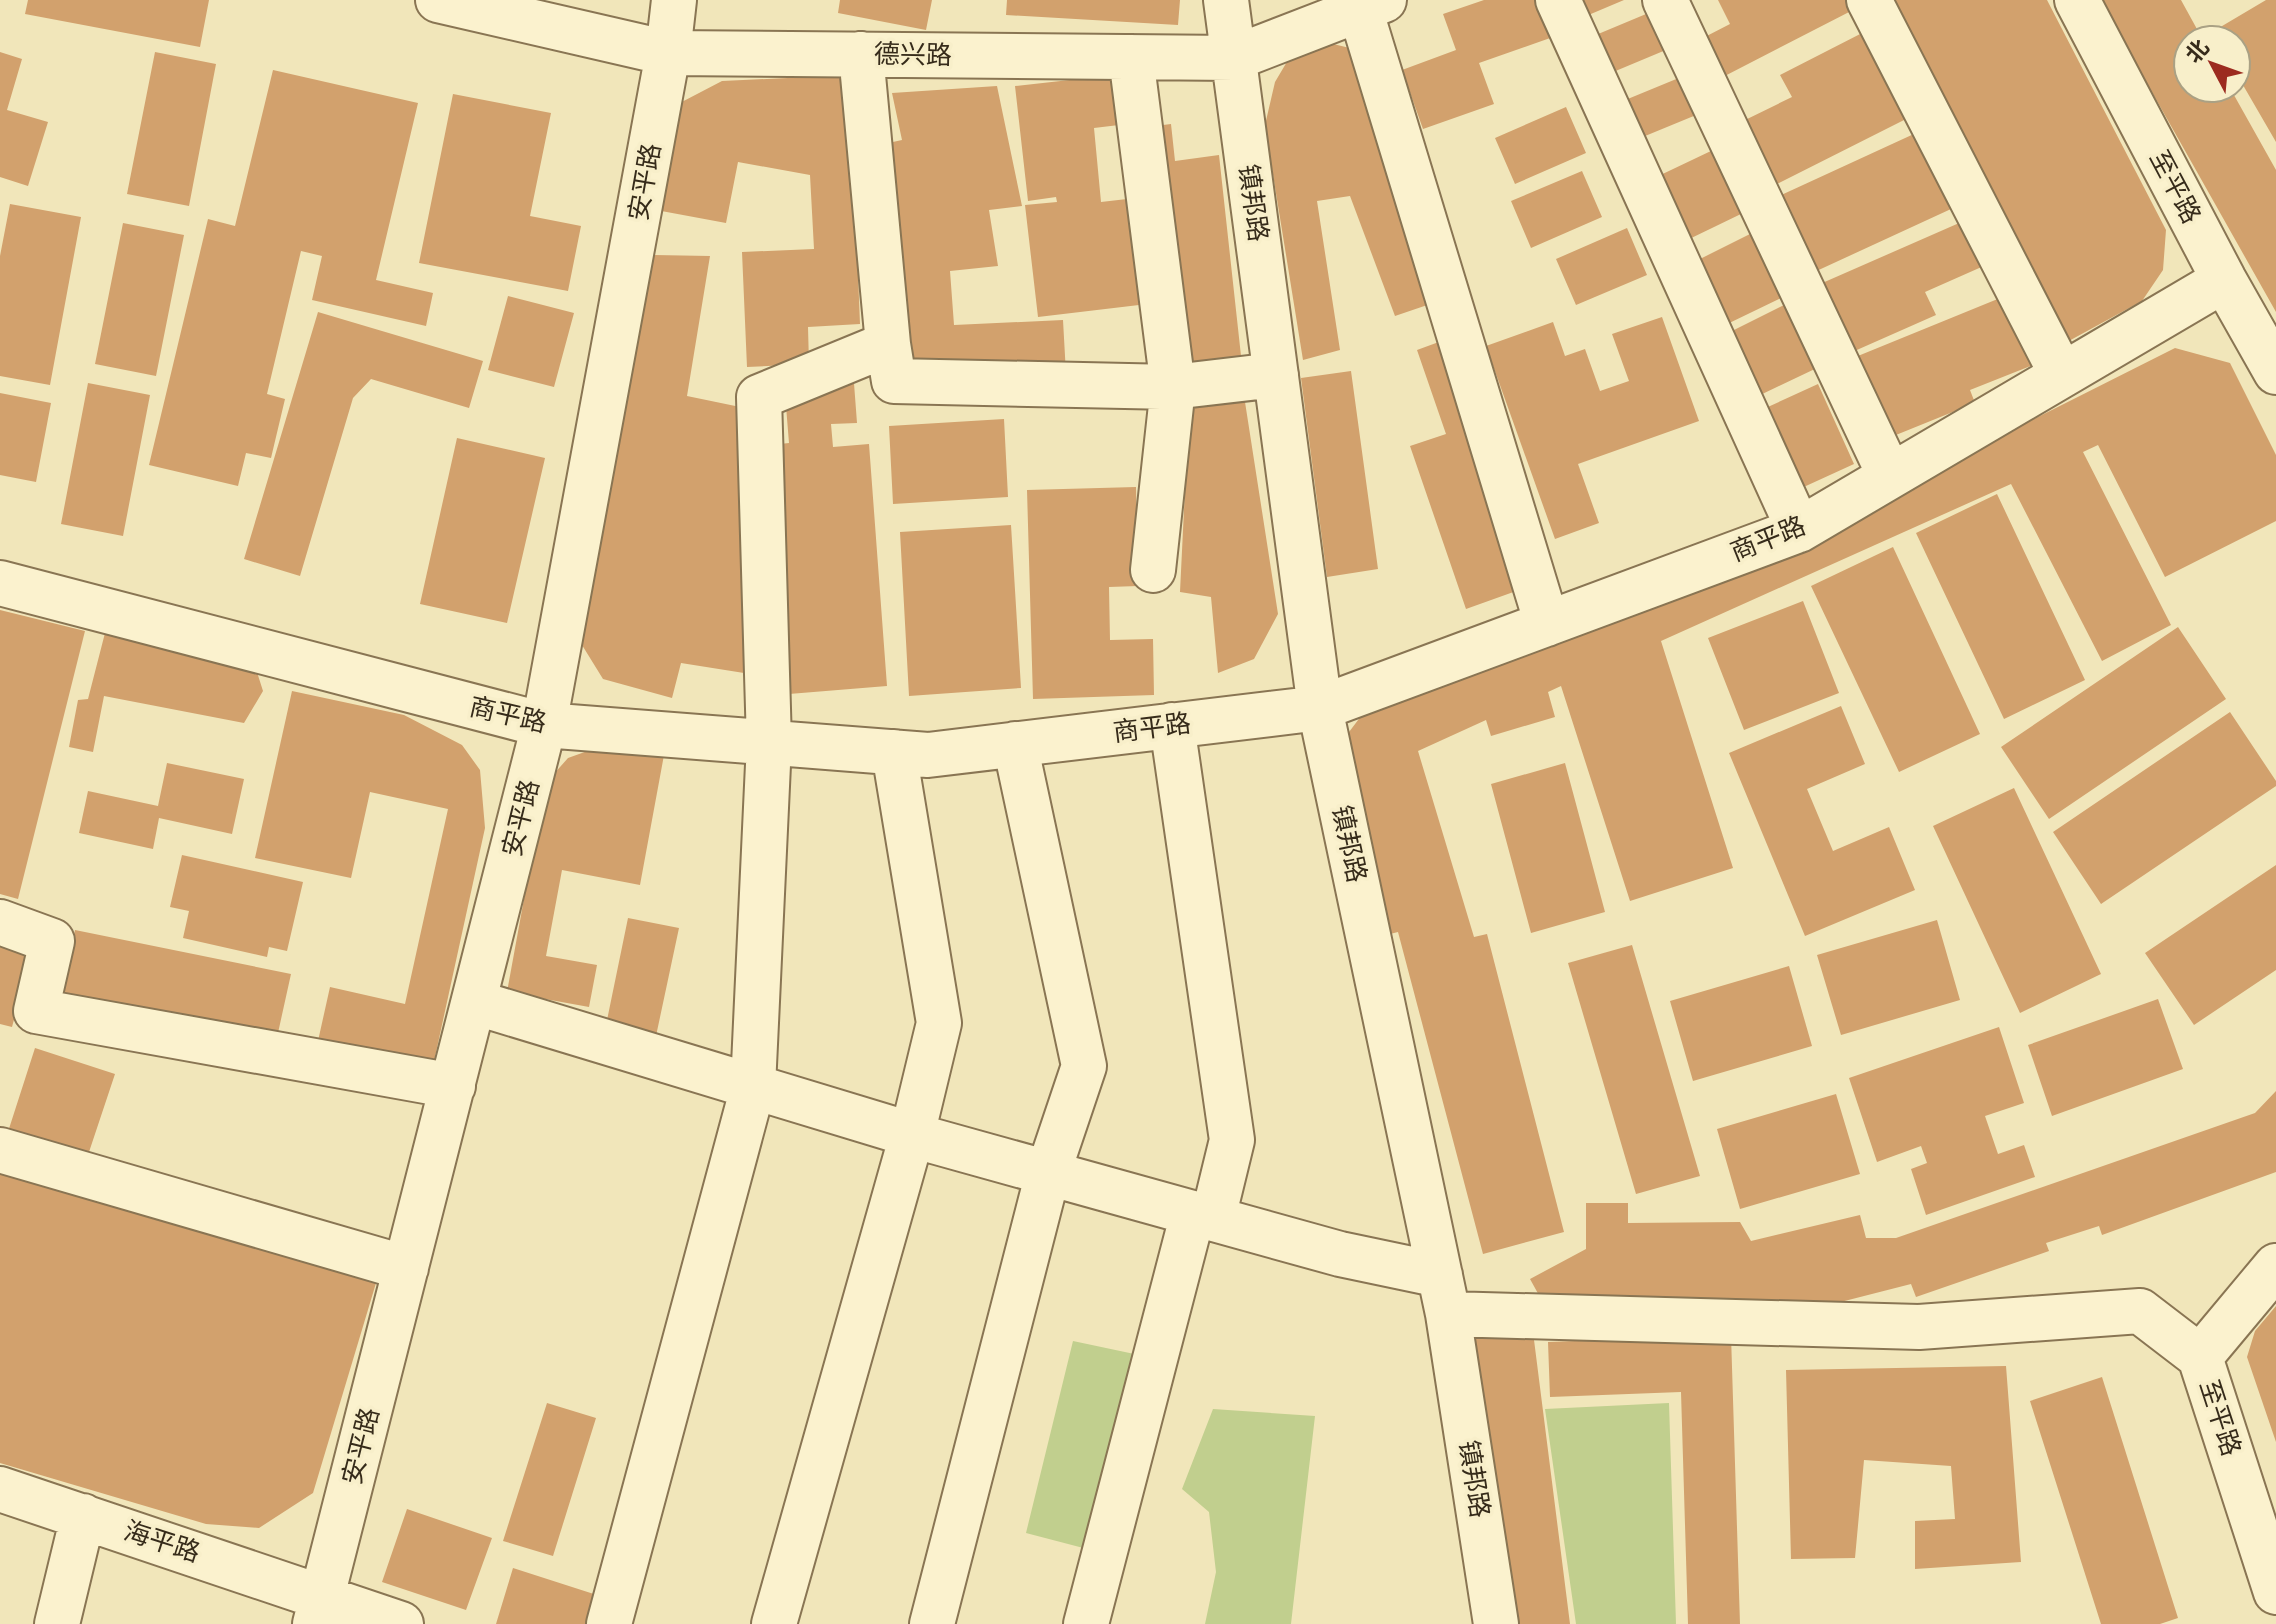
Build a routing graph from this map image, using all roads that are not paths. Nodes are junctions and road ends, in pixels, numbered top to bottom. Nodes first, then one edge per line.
1 (438, 0) edge
2 (674, 0) edge
3 (1226, 0) edge
4 (1558, 0) edge
5 (1665, 0) edge
6 (1869, 0) edge
7 (2077, 0) edge
8 (1372, 5) edge
9 (668, 53) junction
10 (861, 54) junction
11 (1131, 57) junction
12 (1234, 58) junction
13 (2224, 280) junction
14 (888, 344) junction
15 (2276, 372) edge
16 (1276, 375) junction
17 (2062, 375) junction
18 (1173, 387) junction
19 (1890, 476) junction
20 (1799, 530) junction
21 (1153, 570) dead end
22 (0, 583) edge
23 (1547, 624) junction
24 (1320, 708) junction
25 (544, 725) junction
26 (1172, 725) junction
27 (769, 743) junction
28 (1015, 744) junction
29 (894, 752) junction
30 (0, 922) edge
31 (474, 1002) junction
32 (453, 1086) junction
33 (753, 1087) junction
34 (912, 1135) junction
35 (0, 1150) edge
36 (1048, 1173) junction
37 (1203, 1216) junction
38 (2276, 1266) edge
39 (406, 1268) junction
40 (1444, 1295) junction
41 (2200, 1357) junction
42 (0, 1489) edge
43 (83, 1516) junction
44 (2276, 1592) edge
45 (319, 1610) edge
46 (57, 1624) edge
47 (401, 1624) edge
48 (609, 1624) edge
49 (774, 1624) edge
50 (932, 1624) edge
51 (1086, 1624) edge
52 (1496, 1624) edge

1 - 9 street, 德兴路
2 - 9 street, 安平路
3 - 12 street, 镇邦路
4 - 20 street
5 - 19 street
6 - 17 street
7 - 13 street, 至平路
8 - 12 street, 德兴路
8 - 23 street
9 - 10 street, 德兴路
9 - 25 street, 安平路
10 - 11 street, 德兴路
10 - 14 street
11 - 12 street, 德兴路
11 - 18 street
12 - 16 street, 镇邦路
13 - 15 street, 至平路
13 - 17 street, 商平路
14 - 18 street
14 - 27 street
16 - 18 street
16 - 24 street, 镇邦路
17 - 19 street, 商平路
18 - 21 street
19 - 20 street, 商平路
20 - 23 street, 商平路
22 - 25 street, 商平路
23 - 24 street, 商平路
24 - 26 street, 商平路
24 - 40 street, 镇邦路
25 - 27 street, 商平路
25 - 31 street, 安平路
26 - 28 street, 商平路
26 - 37 street
27 - 29 street, 商平路
27 - 33 street
28 - 29 street, 商平路
28 - 36 street
29 - 34 street
30 - 32 street
31 - 32 street, 安平路
31 - 33 street
32 - 39 street, 安平路
33 - 34 street
33 - 48 street
34 - 36 street
34 - 49 street
35 - 39 street
36 - 37 street
36 - 50 street
37 - 40 street
37 - 51 street
38 - 41 street, 至平路
39 - 45 street, 安平路
40 - 41 street
40 - 52 street, 镇邦路
41 - 44 street, 至平路
42 - 43 street, 海平路
43 - 45 street, 海平路
43 - 46 street
45 - 47 street, 海平路

